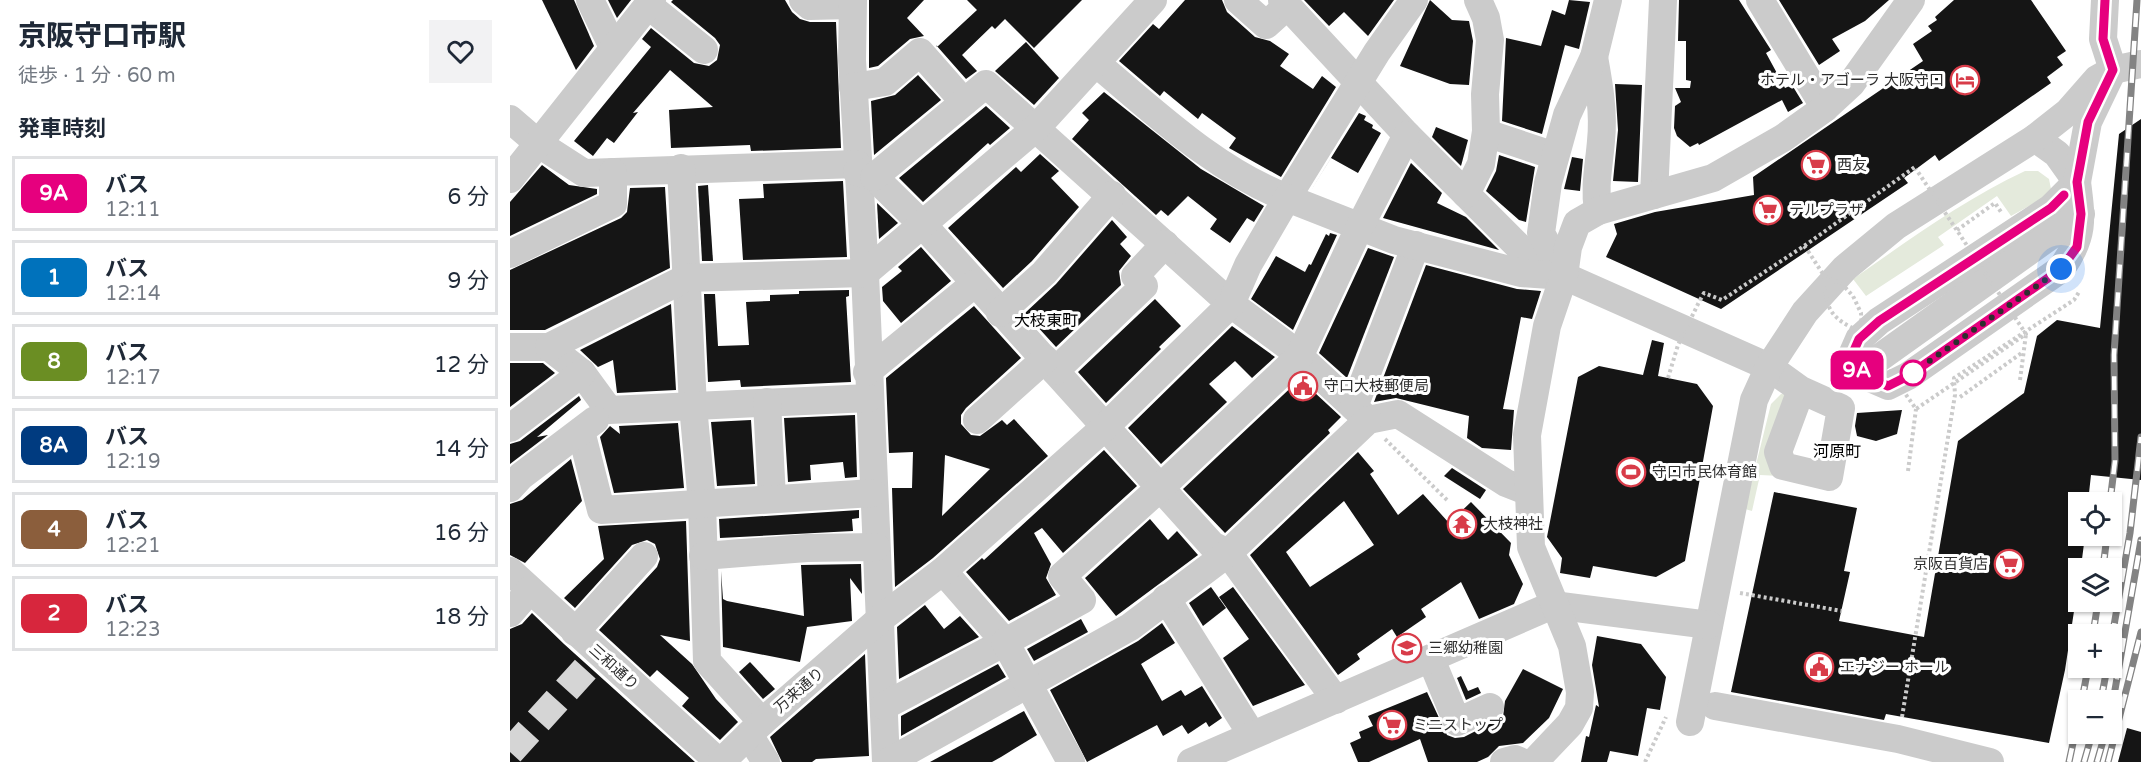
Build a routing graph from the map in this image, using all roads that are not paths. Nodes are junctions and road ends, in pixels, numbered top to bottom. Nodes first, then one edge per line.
1 (590, 0) edge
2 (803, 0) edge
3 (1153, 0) edge
4 (1238, 0) edge
5 (1414, 0) edge
6 (1478, 0) edge
7 (1608, 0) edge
8 (1663, 0) edge
9 (1760, 0) edge
10 (2105, 0) edge
11 (1908, 1) edge
12 (650, 2) edge
13 (852, 2) edge
14 (1284, 3) edge
15 (613, 47) junction
16 (704, 50) dead end
17 (1594, 57) junction
18 (1097, 64) junction
19 (2141, 64) edge
20 (2113, 70) junction
21 (1359, 84) junction
22 (853, 87) junction
23 (964, 102) junction
24 (1825, 108) junction
25 (510, 119) edge
26 (1036, 127) junction
27 (1486, 133) junction
28 (1407, 135) junction
29 (2034, 138) junction
30 (539, 144) junction
31 (1555, 156) junction
32 (681, 168) junction
33 (863, 171) junction
34 (612, 172) junction
35 (510, 179) edge
36 (2077, 182) junction
37 (1466, 194) junction
38 (1112, 195) junction
39 (1654, 195) junction
40 (1287, 198) junction
41 (1598, 211) junction
42 (923, 225) junction
43 (1359, 228) junction
44 (1165, 244) junction
45 (1416, 245) junction
46 (510, 254) edge
47 (865, 273) junction
48 (1564, 276) junction
49 (686, 278) junction
50 (974, 284) junction
51 (1231, 304) junction
52 (1000, 313) junction
53 (510, 347) edge
54 (549, 347) junction
55 (1299, 357) junction
56 (1050, 365) junction
57 (1769, 368) junction
58 (582, 373) junction
59 (868, 385) junction
60 (1801, 390) dead end
61 (766, 402) junction
62 (693, 406) junction
63 (609, 410) junction
64 (1361, 414) junction
65 (977, 420) dead end
66 (510, 428) edge
67 (1105, 428) junction
68 (580, 431) junction
69 (513, 486) edge
70 (1161, 487) junction
71 (1529, 492) junction
72 (873, 494) junction
73 (772, 498) junction
74 (702, 503) junction
75 (876, 547) junction
76 (1228, 554) junction
77 (644, 556) dead end
78 (703, 556) junction
79 (510, 571) edge
80 (943, 571) junction
81 (530, 590) junction
82 (1166, 598) junction
83 (1553, 605) junction
84 (510, 613) edge
85 (880, 619) junction
86 (1709, 625) junction
87 (575, 632) junction
88 (1005, 642) junction
89 (1431, 659) junction
90 (1029, 685) junction
91 (1336, 700) junction
92 (884, 706) junction
93 (1715, 706) dead end
94 (1490, 707) dead end
95 (1678, 719) road end
96 (756, 728) junction
97 (1252, 735) junction
98 (927, 755) edge
99 (1195, 761) edge
100 (720, 762) edge
101 (766, 762) edge
102 (887, 762) edge
103 (1071, 762) edge
104 (1504, 762) edge
105 (1522, 762) edge
106 (1533, 762) edge
107 (1990, 762) edge

1 - 15 street
2 - 13 street
3 - 18 street
4 - 14 street
5 - 21 street
6 - 27 street
7 - 17 street
8 - 39 street
9 - 24 street
10 - 20 street
11 - 24 street
12 - 15 street
12 - 16 street
13 - 22 street
14 - 21 street
15 - 30 street
17 - 31 street
17 - 41 street
18 - 26 street
18 - 40 street
19 - 20 street
20 - 29 street
20 - 36 street
21 - 28 street
21 - 40 street
22 - 23 street
22 - 33 street
23 - 26 street
23 - 33 street
24 - 39 street
25 - 30 street
26 - 38 street
26 - 42 street
27 - 31 street
27 - 37 street
28 - 37 street
28 - 43 street
29 - 36 street
29 - 57 street
30 - 34 street
30 - 35 street
31 - 48 street
32 - 33 street
32 - 34 street
32 - 49 street
33 - 42 street
33 - 47 street
34 - 46 street
36 - 36 street
37 - 48 street
38 - 44 street
38 - 52 street
39 - 41 street
40 - 43 street
40 - 51 street
41 - 48 street
42 - 47 street
42 - 50 street
43 - 45 street
43 - 55 street
44 - 51 street
44 - 56 street
45 - 48 street
45 - 64 street
47 - 49 street
47 - 59 street
48 - 57 street
48 - 71 street
49 - 54 street
49 - 62 street
50 - 52 street
50 - 59 street
51 - 55 street
51 - 67 street, 万来通り
52 - 56 street
53 - 54 street
54 - 58 street
55 - 64 street
55 - 70 street
56 - 65 street
56 - 67 street
57 - 60 street
57 - 86 street
58 - 63 street
58 - 66 street
59 - 61 street
59 - 72 street
61 - 62 street
61 - 73 street
62 - 63 street
62 - 74 street
63 - 68 street
64 - 71 street
64 - 76 street
67 - 70 street
67 - 80 street, 万来通り
68 - 69 street
68 - 74 street
70 - 76 street
70 - 88 street
71 - 83 street
72 - 73 street
72 - 75 street
73 - 74 street
74 - 78 street
75 - 78 street
75 - 85 street
76 - 82 street
76 - 91 street
77 - 87 street
78 - 96 street
79 - 81 street, 三和通り
80 - 85 street, 万来通り
80 - 88 street
81 - 84 street
81 - 87 street, 三和通り
82 - 90 street
82 - 97 street
83 - 86 street
83 - 89 street
83 - 106 street
85 - 92 street
85 - 96 street, 万来通り
86 - 95 street
87 - 100 street, 三和通り
88 - 90 street
88 - 92 street
89 - 91 street
89 - 94 street
90 - 98 street
90 - 103 street
91 - 97 street
92 - 102 street
93 - 107 street
96 - 100 street, 万来通り
96 - 101 street
97 - 99 street
98 - 102 street
104 - 105 street

